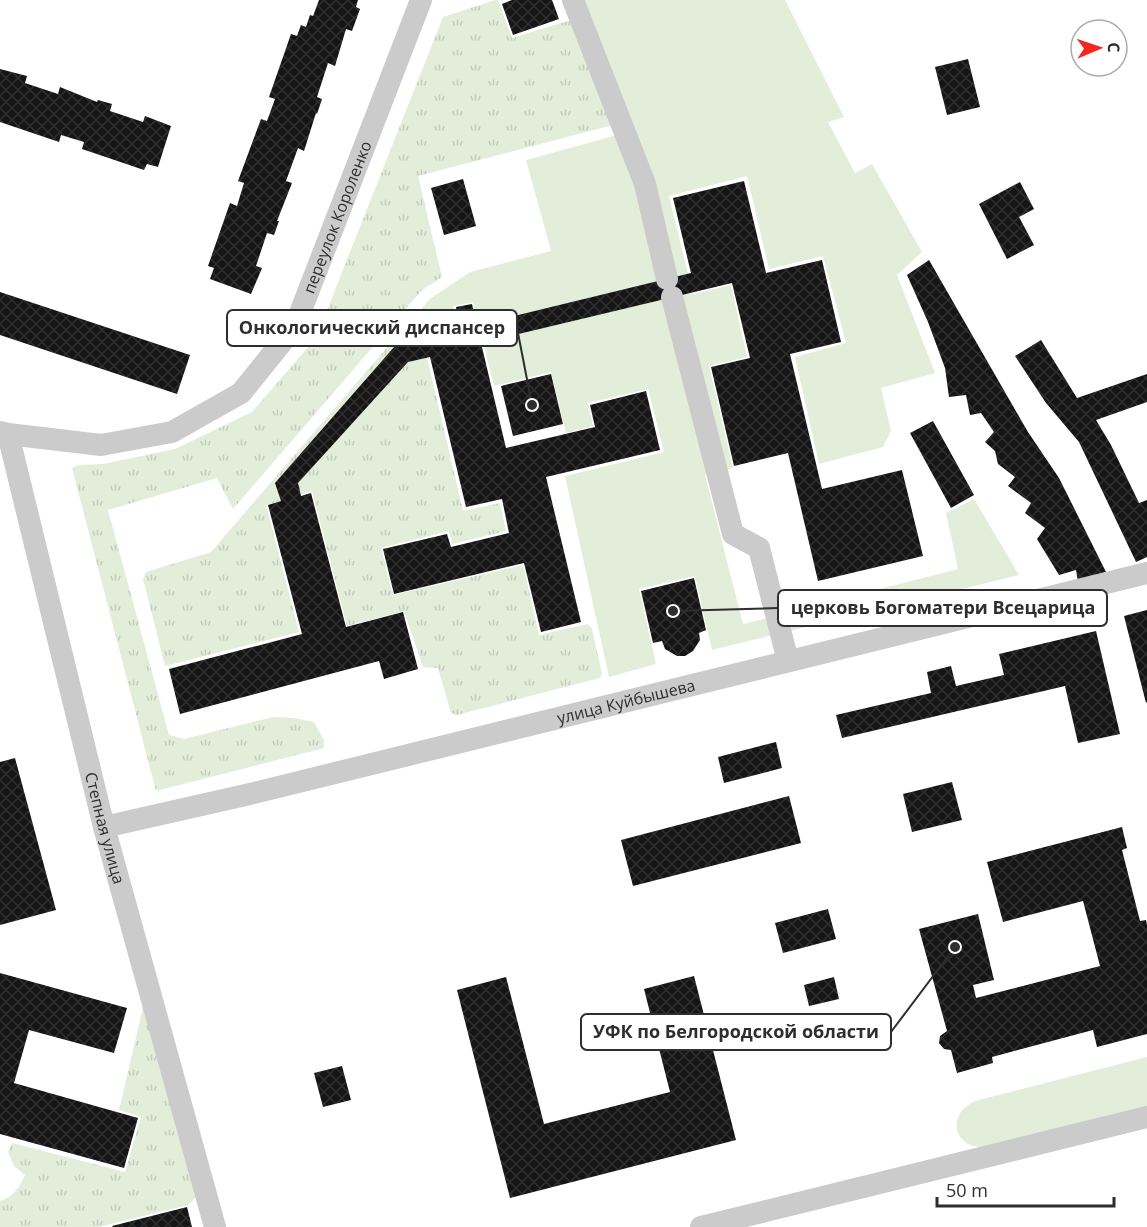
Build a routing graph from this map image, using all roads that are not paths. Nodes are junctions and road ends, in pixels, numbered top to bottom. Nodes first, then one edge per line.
1 (421, 0) edge
2 (573, 0) edge
3 (4, 433) edge
4 (1147, 573) edge
5 (788, 661) junction
6 (104, 827) junction
7 (1147, 1117) edge
8 (214, 1227) edge
9 (701, 1227) edge

1 - 3 street, переулок Короленко
2 - 5 street
3 - 6 street, Степная улица
4 - 5 street, улица Куйбышева
5 - 6 street, улица Куйбышева
6 - 8 street, Степная улица
7 - 9 street

